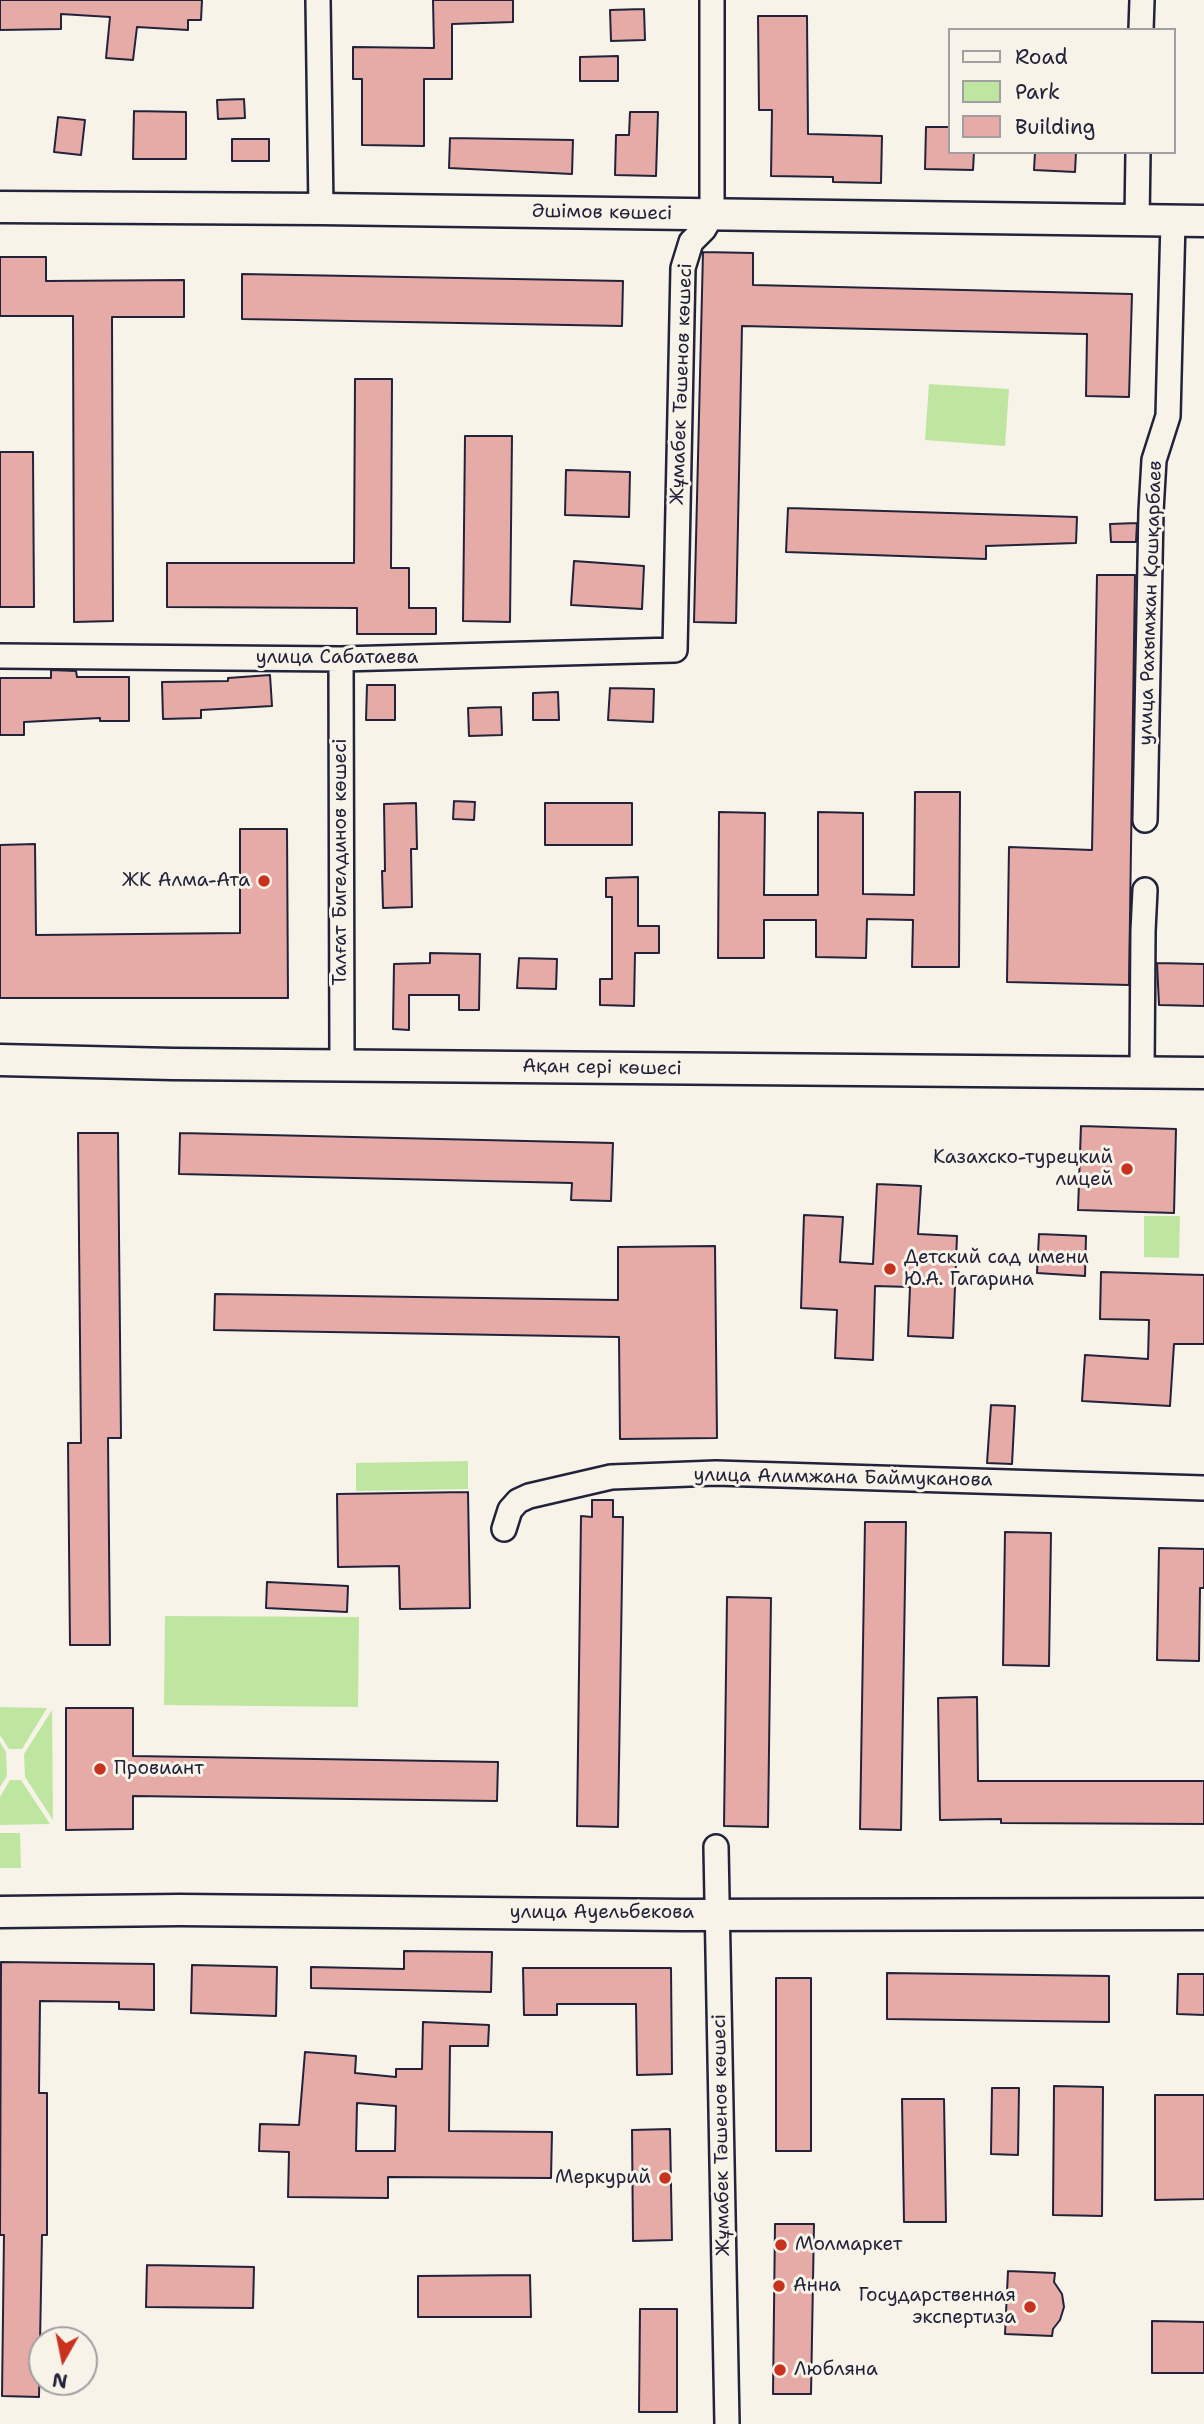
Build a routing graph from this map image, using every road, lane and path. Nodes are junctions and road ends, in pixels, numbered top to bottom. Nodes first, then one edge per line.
1 (318, 0) edge
2 (712, 0) edge
3 (1142, 0) edge
4 (1141, 28) edge
5 (1139, 154) edge
6 (0, 207) edge
7 (321, 209) junction
8 (712, 215) junction
9 (1137, 221) junction
10 (1173, 221) junction
11 (1204, 221) edge
12 (675, 650) joint
13 (0, 656) edge
14 (341, 659) junction
15 (1145, 820) dead end
16 (1145, 890) dead end
17 (0, 1060) edge
18 (342, 1065) junction
19 (1142, 1072) junction
20 (1204, 1073) edge
21 (1204, 1488) edge
22 (504, 1529) dead end
23 (716, 1847) dead end
24 (0, 1912) edge
25 (717, 1914) junction
26 (1204, 1914) edge
27 (727, 2424) edge

1 - 7 street
2 - 8 street
3 - 4 street
5 - 9 street
6 - 7 street, Әшімов көшесі
7 - 8 street, Әшімов көшесі
8 - 9 street, Әшімов көшесі
8 - 12 street, Жұмабек Тәшенов көшесі
9 - 10 street, Әшімов көшесі
10 - 11 street, Әшімов көшесі
10 - 15 street, улица Рахымжан Қошқарбаев
12 - 14 street, улица Сабатаева
13 - 14 street, улица Сабатаева
14 - 18 street, Талғат Бигелдинов көшесі
16 - 19 street
17 - 18 street, Ақан сері көшесі
18 - 19 street, Ақан сері көшесі
19 - 20 street, Ақан сері көшесі
21 - 22 street, улица Алимжана Баймуканова
23 - 25 street, Жұмабек Тәшенов көшесі
24 - 25 street, улица Ауельбекова
25 - 26 street, улица Ауельбекова
25 - 27 street, Жұмабек Тәшенов көшесі

